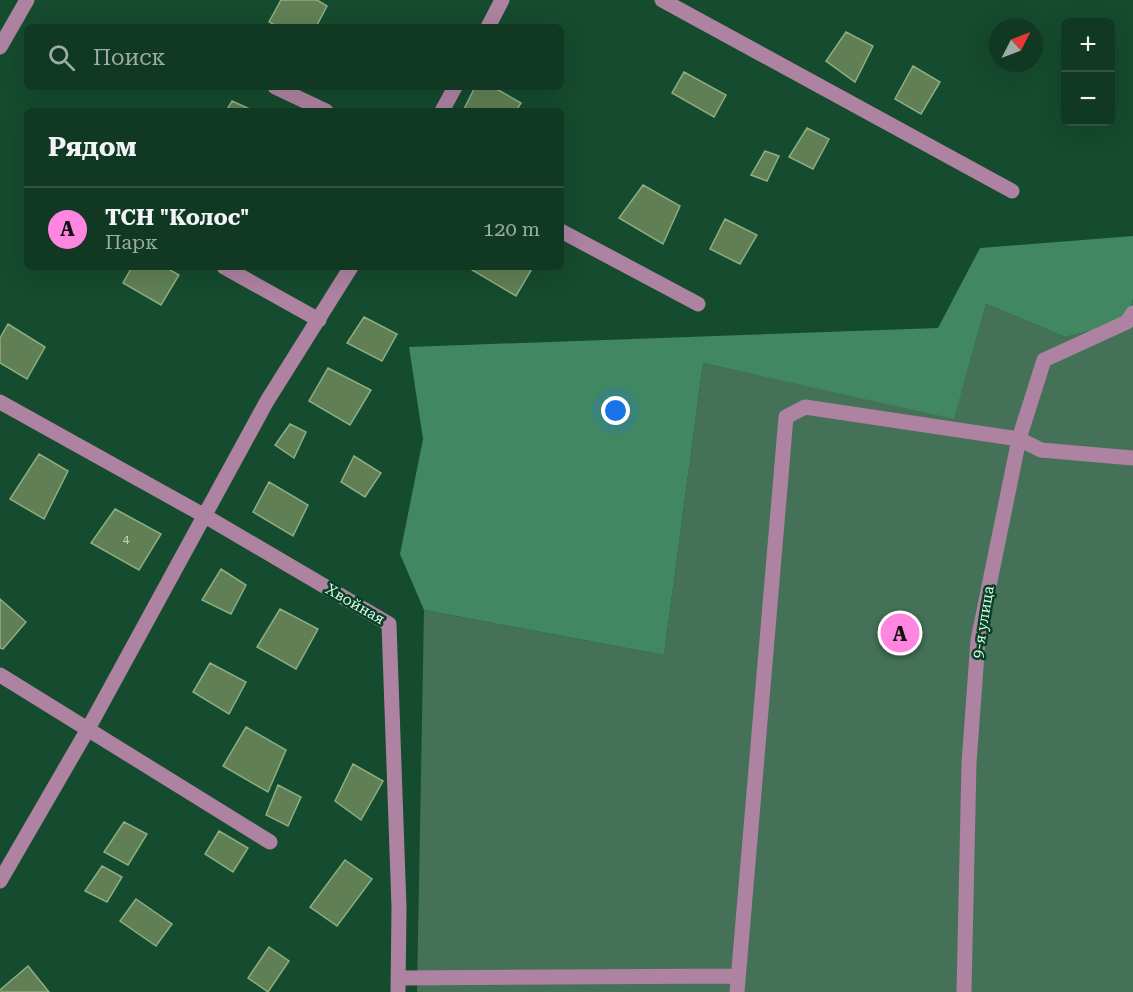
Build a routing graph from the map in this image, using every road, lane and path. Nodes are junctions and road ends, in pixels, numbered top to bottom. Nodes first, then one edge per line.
1 (27, 0) edge
2 (502, 0) edge
3 (662, 0) edge
4 (490, 24) edge
5 (0, 46) edge
6 (281, 90) edge
7 (453, 90) edge
8 (320, 108) edge
9 (444, 108) edge
10 (1012, 191) dead end
11 (564, 233) edge
12 (229, 270) edge
13 (349, 270) edge
14 (698, 304) dead end
15 (1133, 313) edge
16 (319, 320) junction
17 (0, 402) edge
18 (1019, 439) junction
19 (1133, 458) edge
20 (205, 516) junction
21 (0, 675) edge
22 (88, 729) junction
23 (270, 842) dead end
24 (0, 881) edge
25 (738, 976) junction
26 (398, 985) edge
27 (737, 992) edge
28 (963, 992) edge

1 - 5 street
2 - 4 street
3 - 10 street
6 - 8 street
7 - 9 street
11 - 14 street
12 - 16 street
13 - 16 street
15 - 18 street, 9-я улица
16 - 20 street
17 - 20 street, Хвойная
18 - 19 street
18 - 25 street
18 - 28 street, 9-я улица
20 - 22 street
20 - 26 street, Хвойная
21 - 22 street
22 - 23 street
22 - 24 street
25 - 26 street
25 - 27 street

